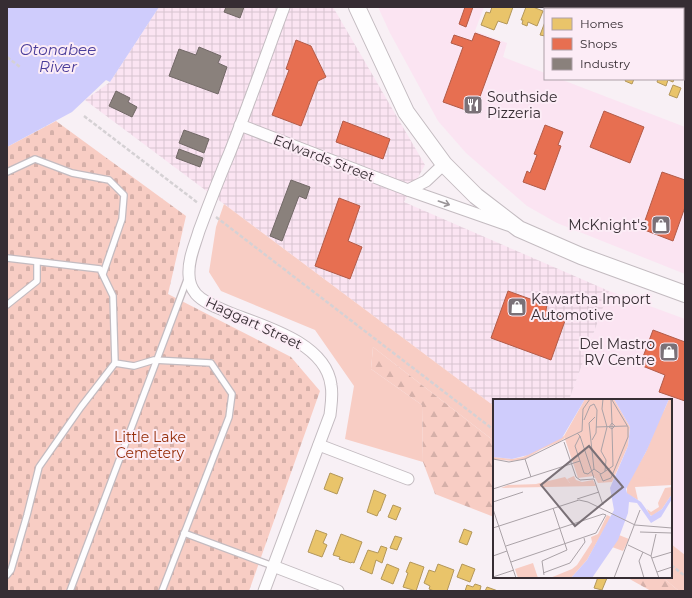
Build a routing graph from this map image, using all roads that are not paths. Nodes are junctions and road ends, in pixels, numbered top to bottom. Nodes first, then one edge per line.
1 (284, 7) edge
2 (357, 7) edge
3 (240, 125) junction
4 (444, 164) junction
5 (7, 172) edge
6 (408, 190) junction
7 (519, 229) junction
8 (7, 258) edge
9 (37, 262) junction
10 (103, 274) junction
11 (188, 275) junction
12 (685, 294) edge
13 (7, 305) edge
14 (156, 360) junction
15 (115, 363) junction
16 (319, 445) junction
17 (408, 479) dead end
18 (184, 533) junction
19 (273, 566) junction
20 (7, 575) edge
21 (70, 591) edge
22 (162, 591) edge
23 (264, 591) edge
24 (338, 591) edge

1 - 3 street
2 - 4 main road
3 - 6 street, Edwards Street
3 - 11 street
4 - 6 street
4 - 7 main road
5 - 10 lane
6 -> 7 street, Edwards Street
7 - 12 main road
8 - 9 lane
9 - 10 lane
9 - 13 lane
10 - 15 lane
11 - 14 lane
11 - 16 street, Haggart Street
14 - 15 lane
14 - 18 lane
14 - 21 lane
15 - 20 lane
16 - 17 street
16 - 19 street, Haggart Street
18 - 19 lane
18 - 22 lane
19 - 23 street, Haggart Street
19 - 24 street

